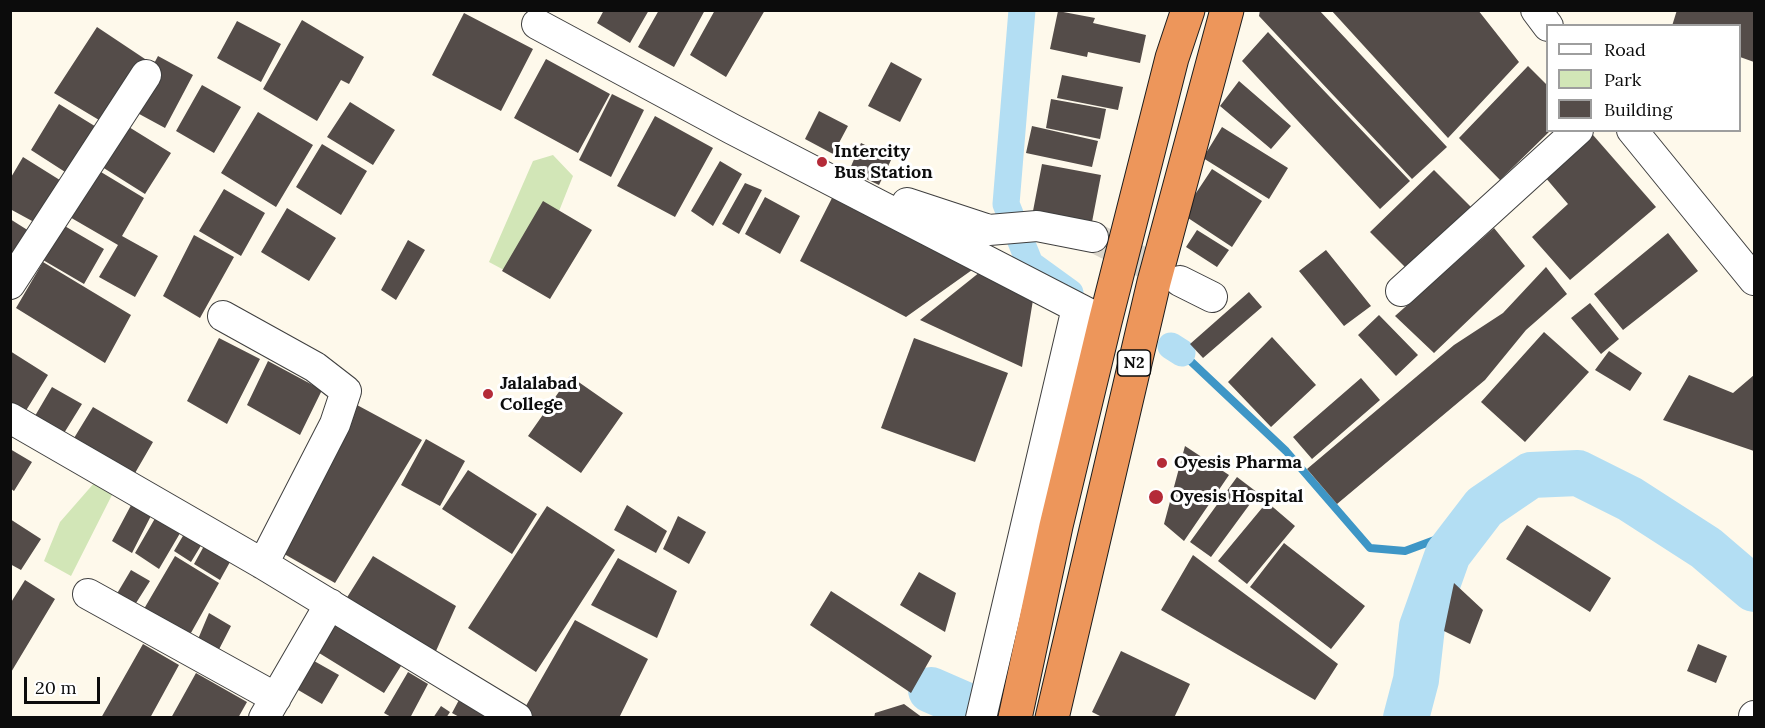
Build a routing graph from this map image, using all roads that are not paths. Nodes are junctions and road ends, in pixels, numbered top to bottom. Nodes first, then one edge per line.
1 (1188, 10) edge
2 (1227, 10) edge
3 (1536, 10) edge
4 (537, 24) dead end
5 (1546, 24) edge
6 (146, 75) dead end
7 (732, 129) junction
8 (1576, 132) edge
9 (1634, 132) edge
10 (1093, 237) tunnel mouth
11 (1755, 280) edge
12 (1180, 281) tunnel mouth
13 (10, 284) edge
14 (1401, 291) dead end
15 (1212, 297) dead end
16 (1077, 308) junction
17 (223, 316) dead end
18 (1106, 322) junction
19 (10, 418) edge
20 (263, 564) junction
21 (88, 594) dead end
22 (330, 604) junction
23 (270, 708) edge
24 (517, 717) edge
25 (981, 717) edge
26 (1015, 717) edge
27 (1052, 717) edge

1 - 18 highway, N2
2 - 27 highway, N2
3 - 5 street
4 - 7 street
6 - 13 street
7 - 10 street
7 - 16 street
8 - 14 street
9 - 11 street
12 - 15 street
16 - 18 street
16 - 25 street
17 - 20 street
18 - 26 highway, N2
19 - 20 street
20 - 22 street
21 - 23 street
22 - 23 street
22 - 24 street

